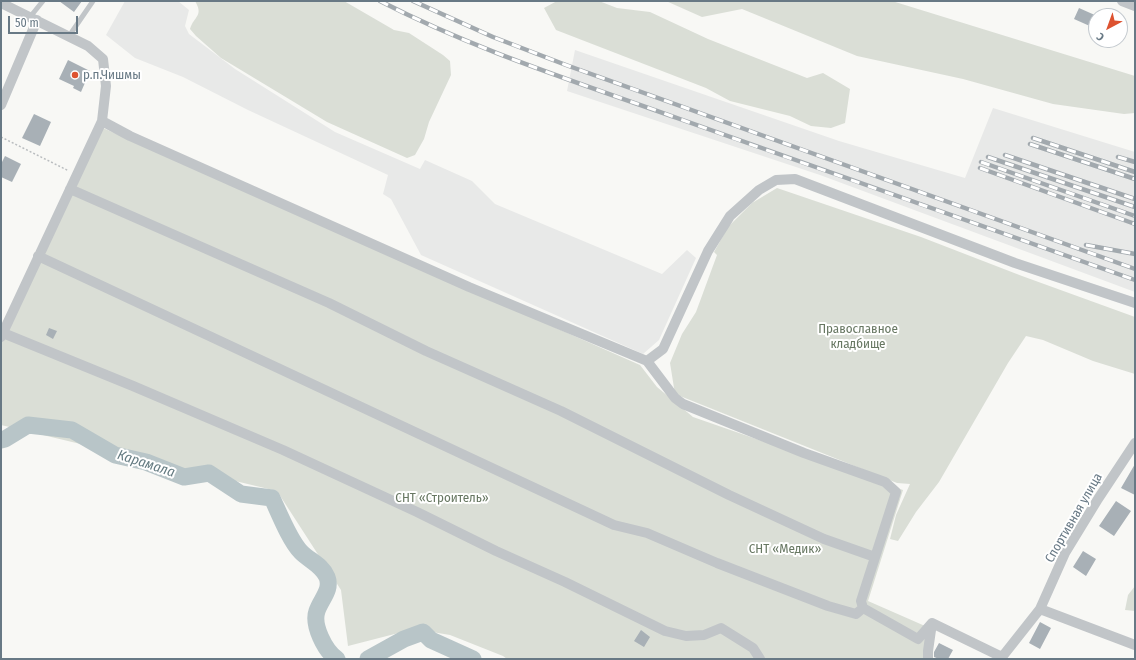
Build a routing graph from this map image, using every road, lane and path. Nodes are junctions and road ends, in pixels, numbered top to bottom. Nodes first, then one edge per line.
1 (43, 1) edge
2 (93, 1) edge
3 (1122, 1) edge
4 (1, 3) edge
5 (1135, 6) edge
6 (33, 18) junction
7 (69, 36) junction
8 (1, 105) edge
9 (102, 121) junction
10 (1, 137) edge
11 (70, 171) dead end
12 (70, 189) junction
13 (38, 256) junction
14 (1135, 303) edge
15 (2, 335) edge
16 (647, 361) junction
17 (1135, 443) edge
18 (875, 557) junction
19 (863, 608) junction
20 (1040, 609) junction
21 (932, 623) junction
22 (1135, 645) edge
23 (760, 659) edge
24 (928, 659) edge

1 - 6 lane
2 - 7 lane
3 - 5 street
4 - 6 street
6 - 7 street
6 - 8 street
7 - 9 street
9 - 12 street
9 - 16 street
10 - 11 path
12 - 13 street
12 - 18 street
13 - 15 street
13 - 19 street
14 - 16 street
15 - 23 street
16 - 18 street
17 - 20 street, Спортивная улица
18 - 19 street
19 - 21 street
20 - 21 street, Спортивная улица
20 - 22 street
21 - 24 street

